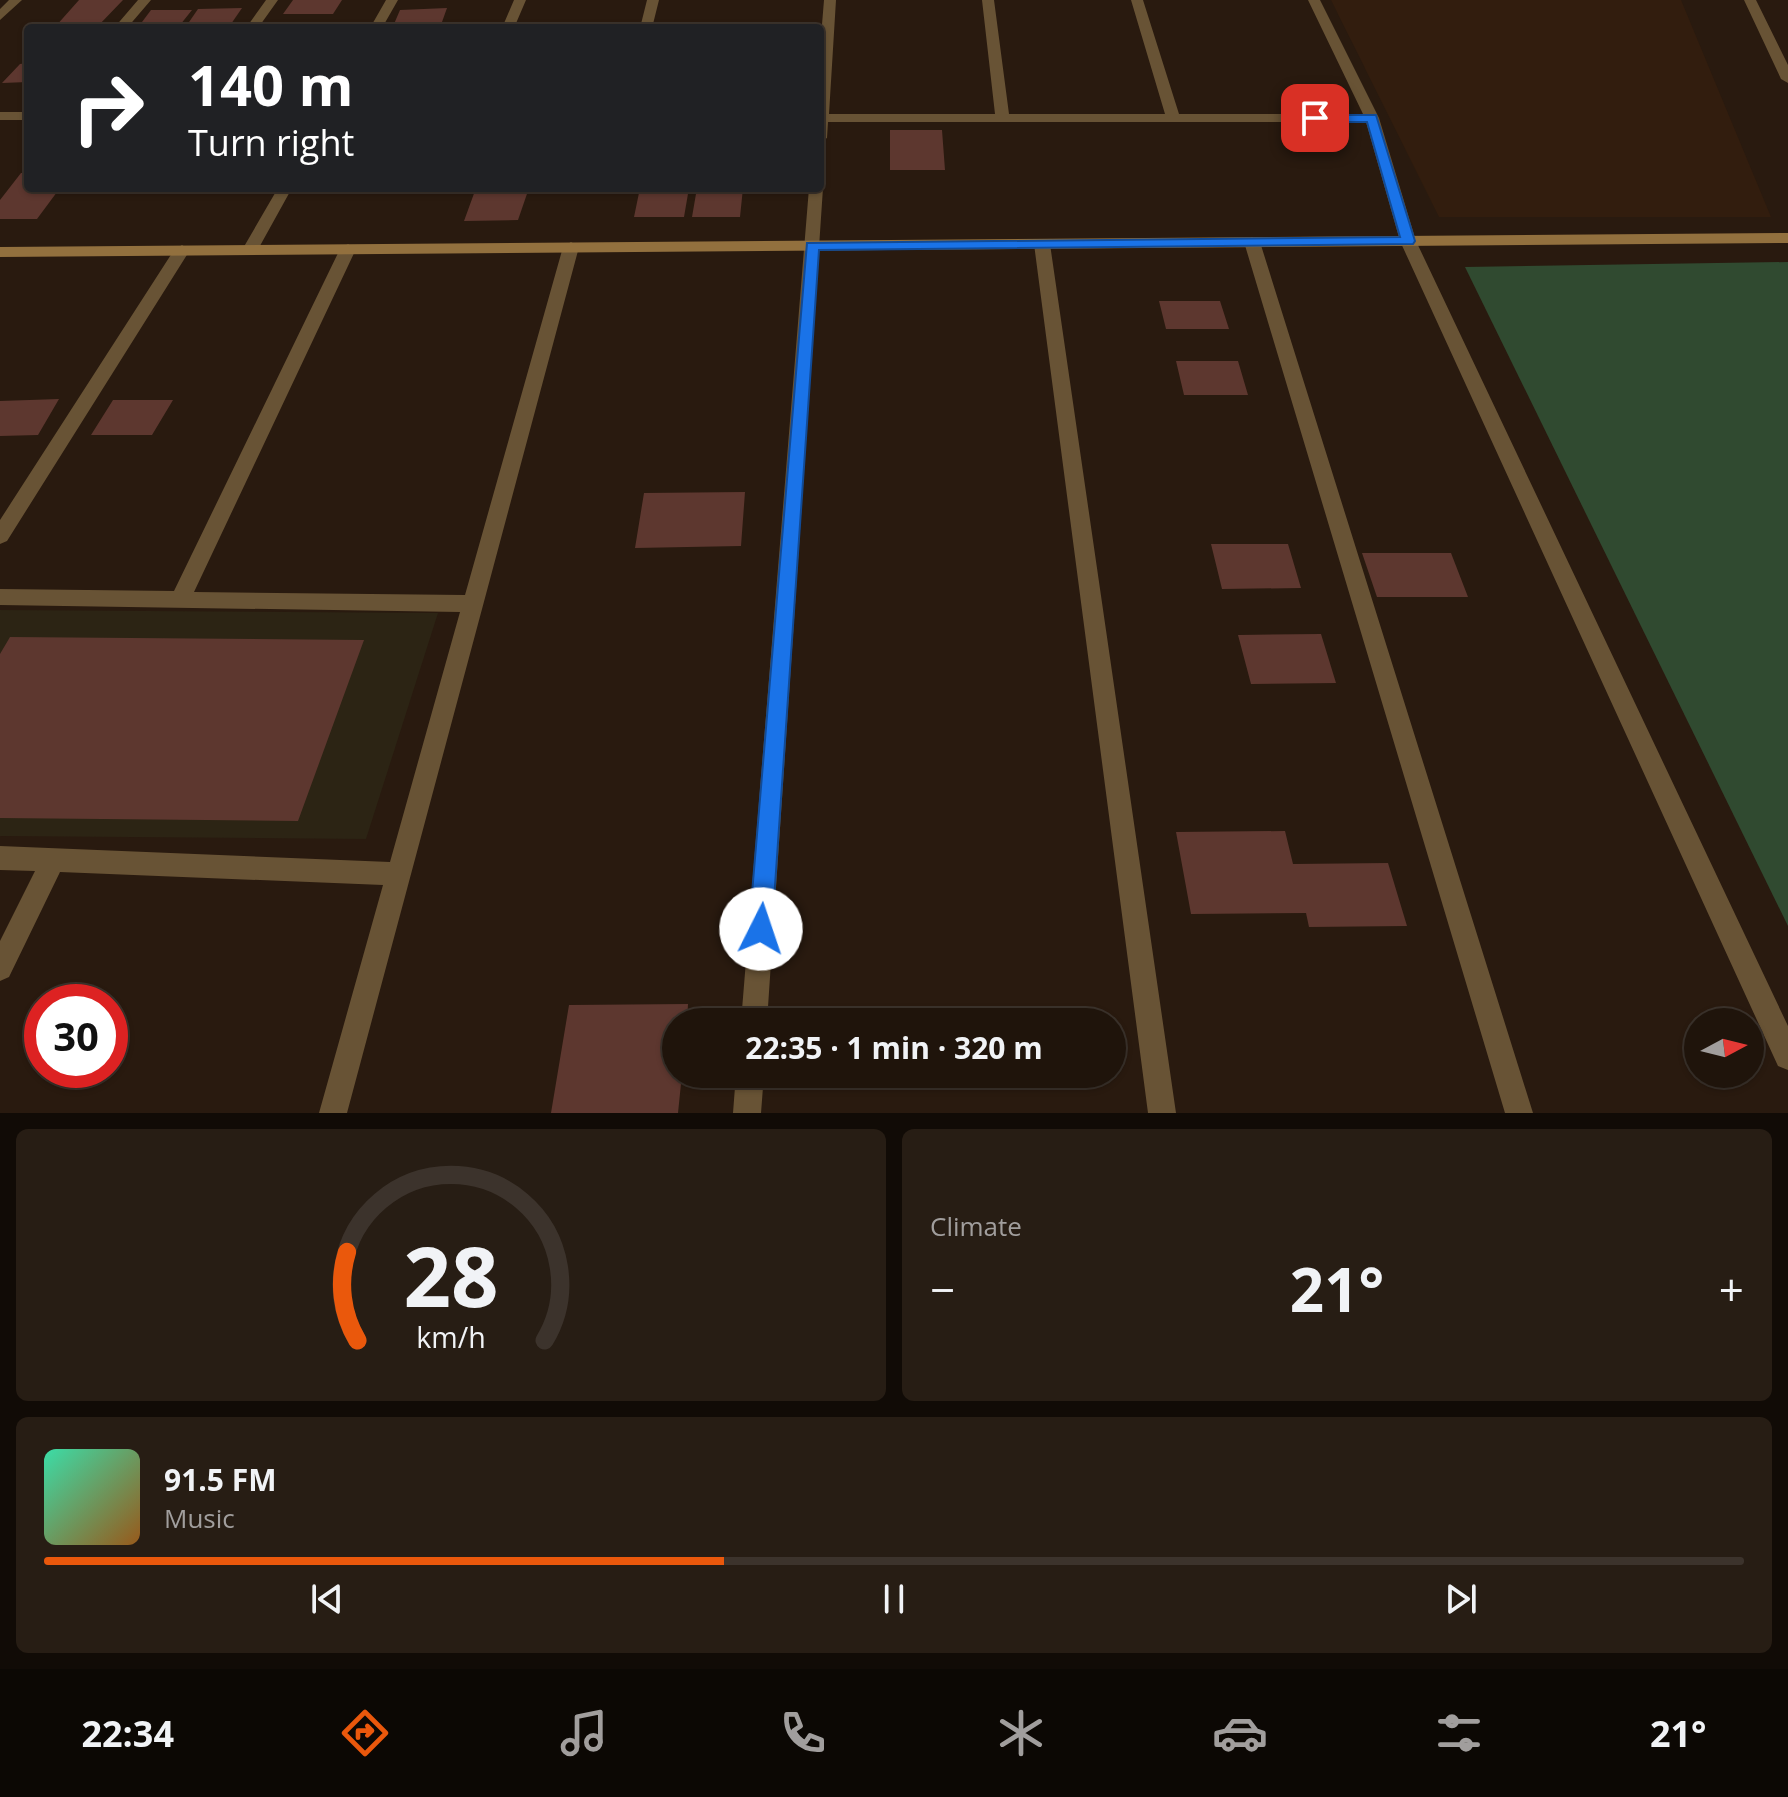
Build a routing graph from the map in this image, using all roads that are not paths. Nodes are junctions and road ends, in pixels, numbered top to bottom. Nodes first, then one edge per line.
1 (16, 0) edge
2 (145, 0) edge
3 (272, 0) edge
4 (392, 0) edge
5 (520, 0) edge
6 (653, 0) edge
7 (830, 0) edge
8 (988, 0) edge
9 (1137, 0) edge
10 (1314, 0) edge
11 (1750, 0) edge
12 (0, 16) edge
13 (124, 24) edge
14 (255, 24) edge
15 (378, 24) edge
16 (510, 24) edge
17 (647, 24) edge
18 (824, 79) edge
19 (1788, 79) edge
20 (0, 116) edge
21 (24, 116) edge
22 (824, 118) edge
23 (1372, 118) junction
24 (1003, 119) junction
25 (1174, 120) junction
26 (283, 192) edge
27 (816, 192) edge
28 (1788, 238) edge
29 (1408, 241) junction
30 (1252, 242) junction
31 (1042, 244) junction
32 (812, 246) junction
33 (571, 247) junction
34 (348, 249) junction
35 (182, 250) junction
36 (250, 250) junction
37 (0, 252) edge
38 (0, 536) edge
39 (0, 597) edge
40 (180, 600) junction
41 (472, 604) junction
42 (0, 858) edge
43 (53, 860) junction
44 (398, 874) junction
45 (0, 968) edge
46 (755, 1008) edge
47 (1788, 1056) edge
48 (749, 1088) edge
49 (333, 1113) edge
50 (747, 1113) edge
51 (1162, 1113) edge
52 (1519, 1113) edge

1 - 12 street
2 - 13 street
3 - 14 street
4 - 15 street
5 - 16 street
6 - 17 street
7 - 18 street
8 - 24 street
9 - 25 street
10 - 23 street
11 - 19 street
20 - 21 street
22 - 24 street
23 - 25 street
23 - 29 street
24 - 25 street
26 - 36 street
27 - 32 street
28 - 29 street
29 - 30 street
29 - 47 street
30 - 31 street
30 - 52 street
31 - 32 street
31 - 51 street
32 - 33 street
32 - 46 street
33 - 34 street
33 - 41 street
34 - 36 street
34 - 40 street
35 - 36 street
35 - 37 street
35 - 38 street
39 - 40 street
40 - 41 street
41 - 44 street
42 - 43 street
43 - 44 street
43 - 45 street
44 - 49 street
48 - 50 street

